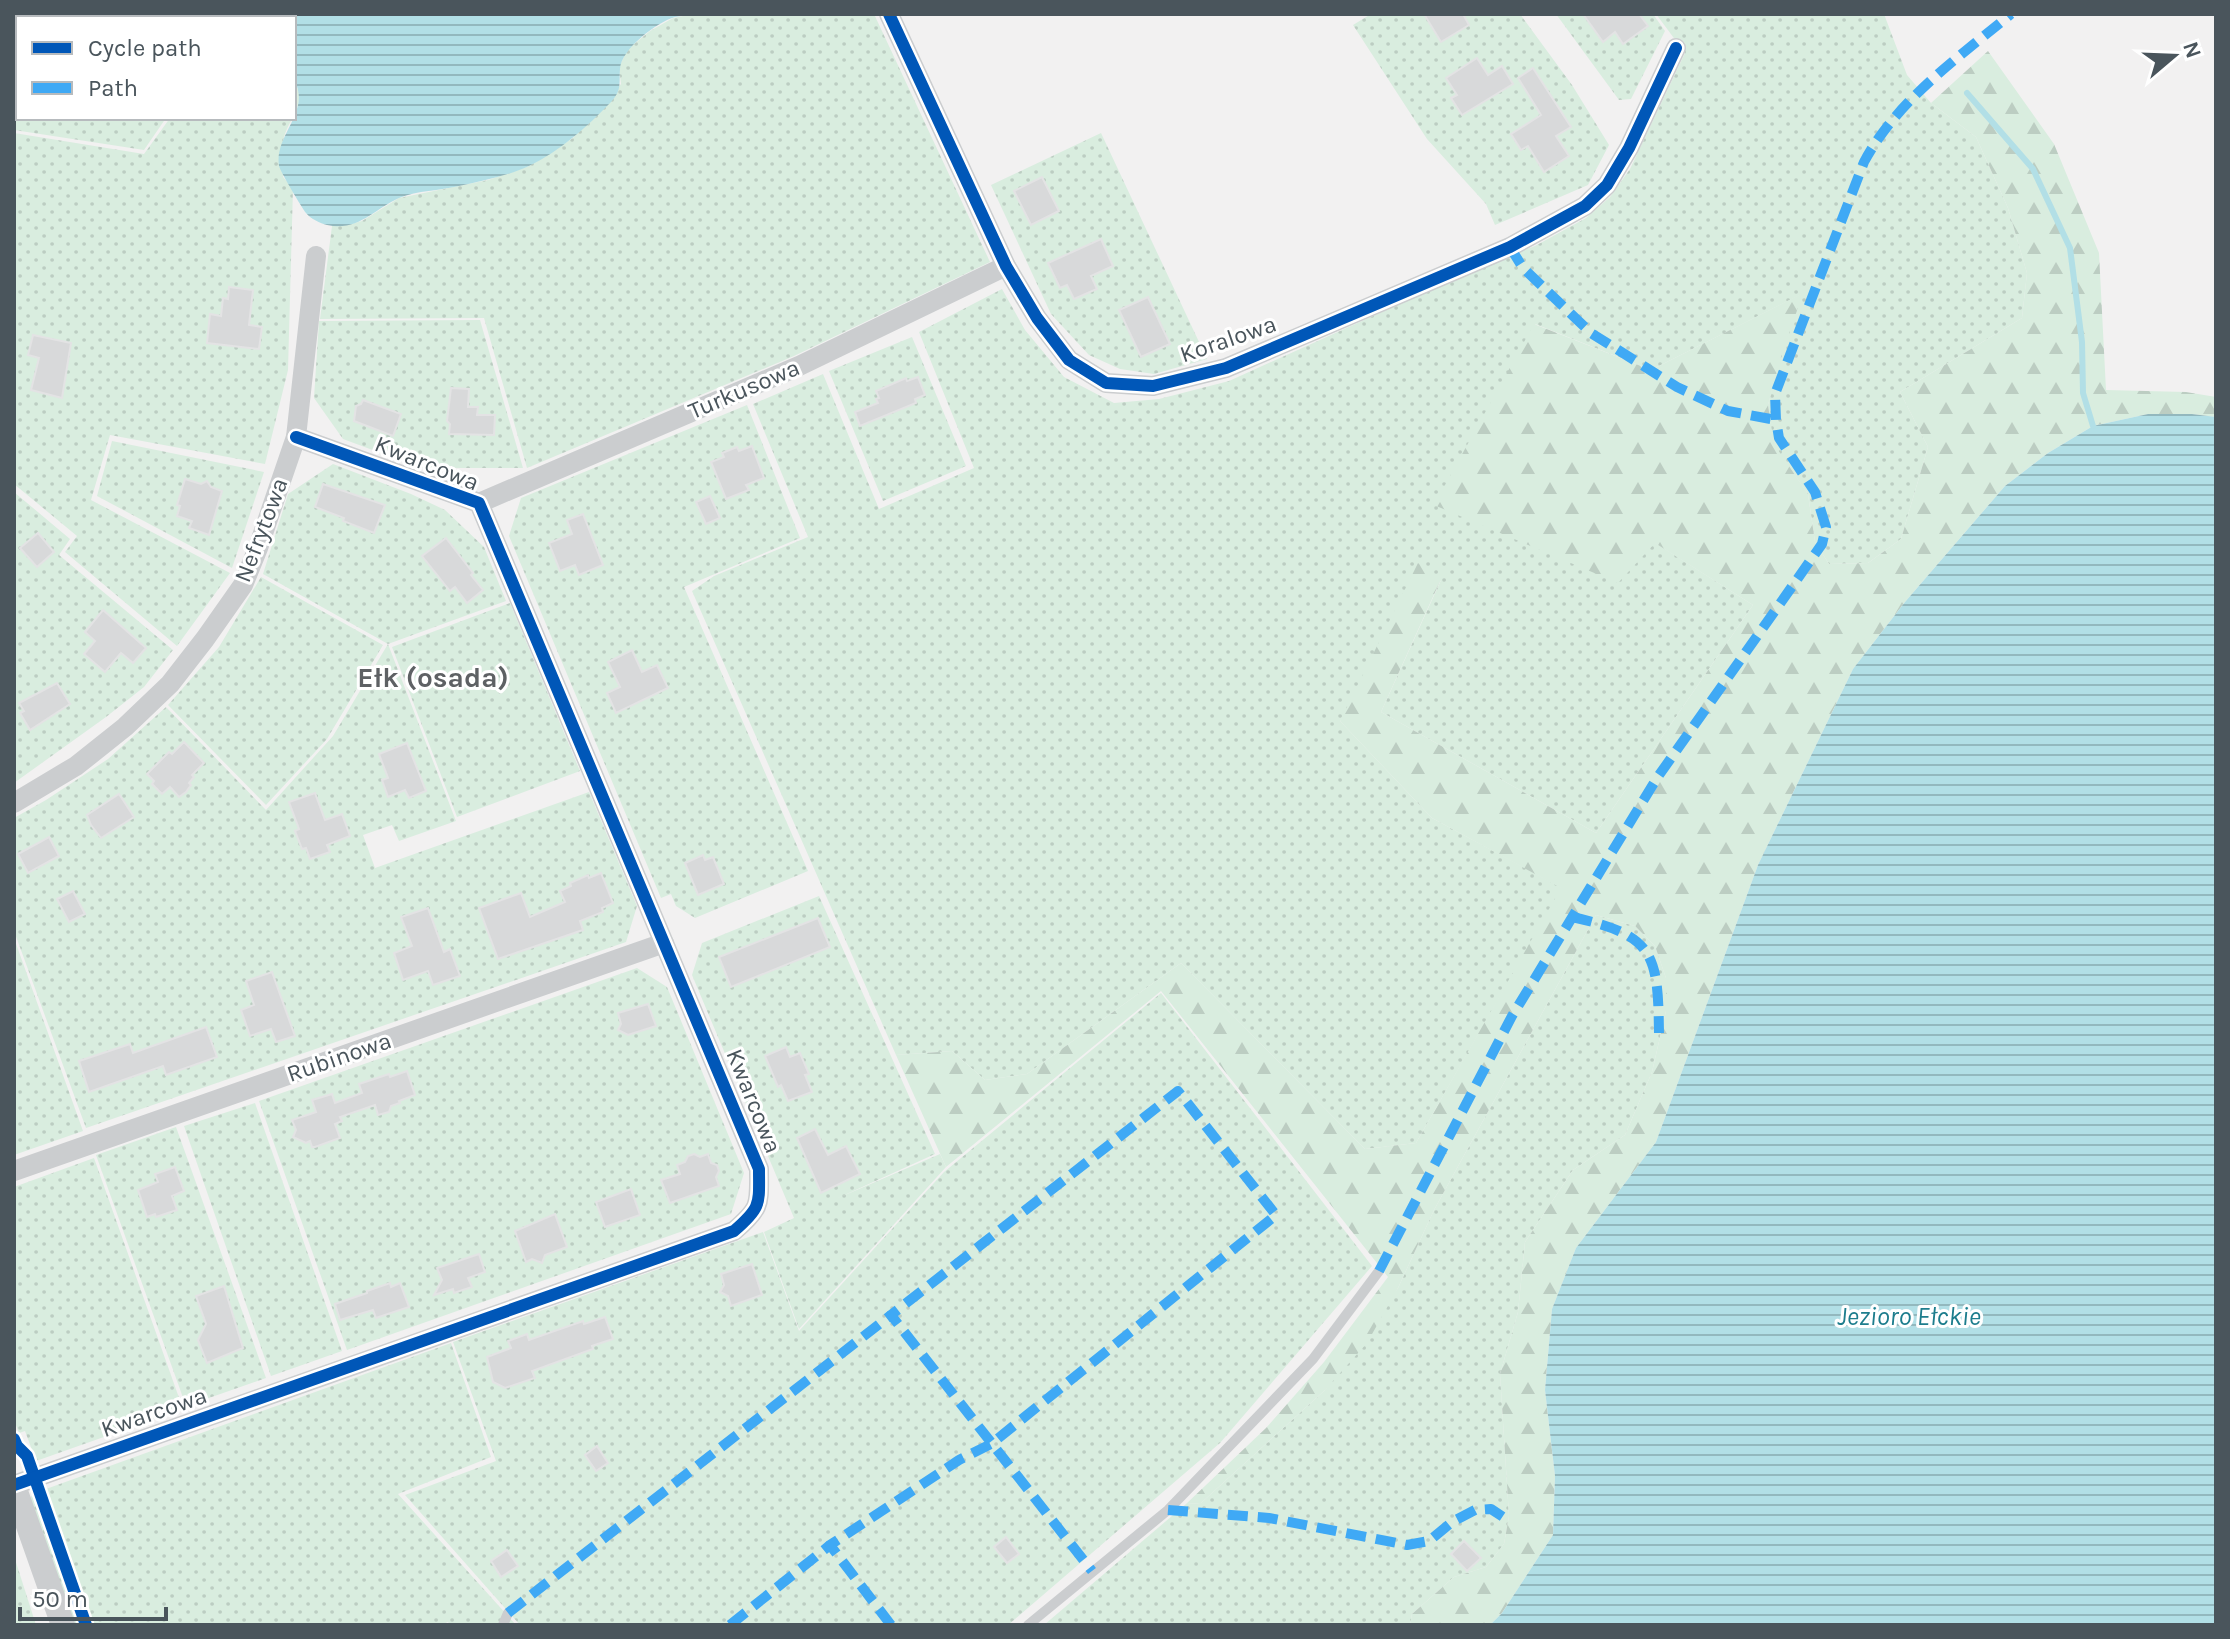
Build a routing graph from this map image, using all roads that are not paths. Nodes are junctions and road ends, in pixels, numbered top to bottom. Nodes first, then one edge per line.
1 (889, 14) edge
2 (1676, 48) dead end
3 (316, 256) dead end
4 (1006, 266) junction
5 (296, 437) junction
6 (479, 503) junction
7 (14, 803) edge
8 (664, 943) junction
9 (14, 1171) edge
10 (1379, 1271) dead end
11 (14, 1485) edge
12 (508, 1613) dead end
13 (63, 1625) edge
14 (503, 1625) edge
15 (1028, 1625) edge

1 - 4 street, Koralowa
2 - 4 street, Koralowa
3 - 5 street, Nefrytowa
4 - 6 street, Turkusowa
5 - 6 street, Kwarcowa
5 - 7 street, Nefrytowa
6 - 8 street, Kwarcowa
8 - 9 street, Rubinowa
8 - 11 street, Kwarcowa
10 - 15 lane
11 - 13 street
12 - 14 lane

